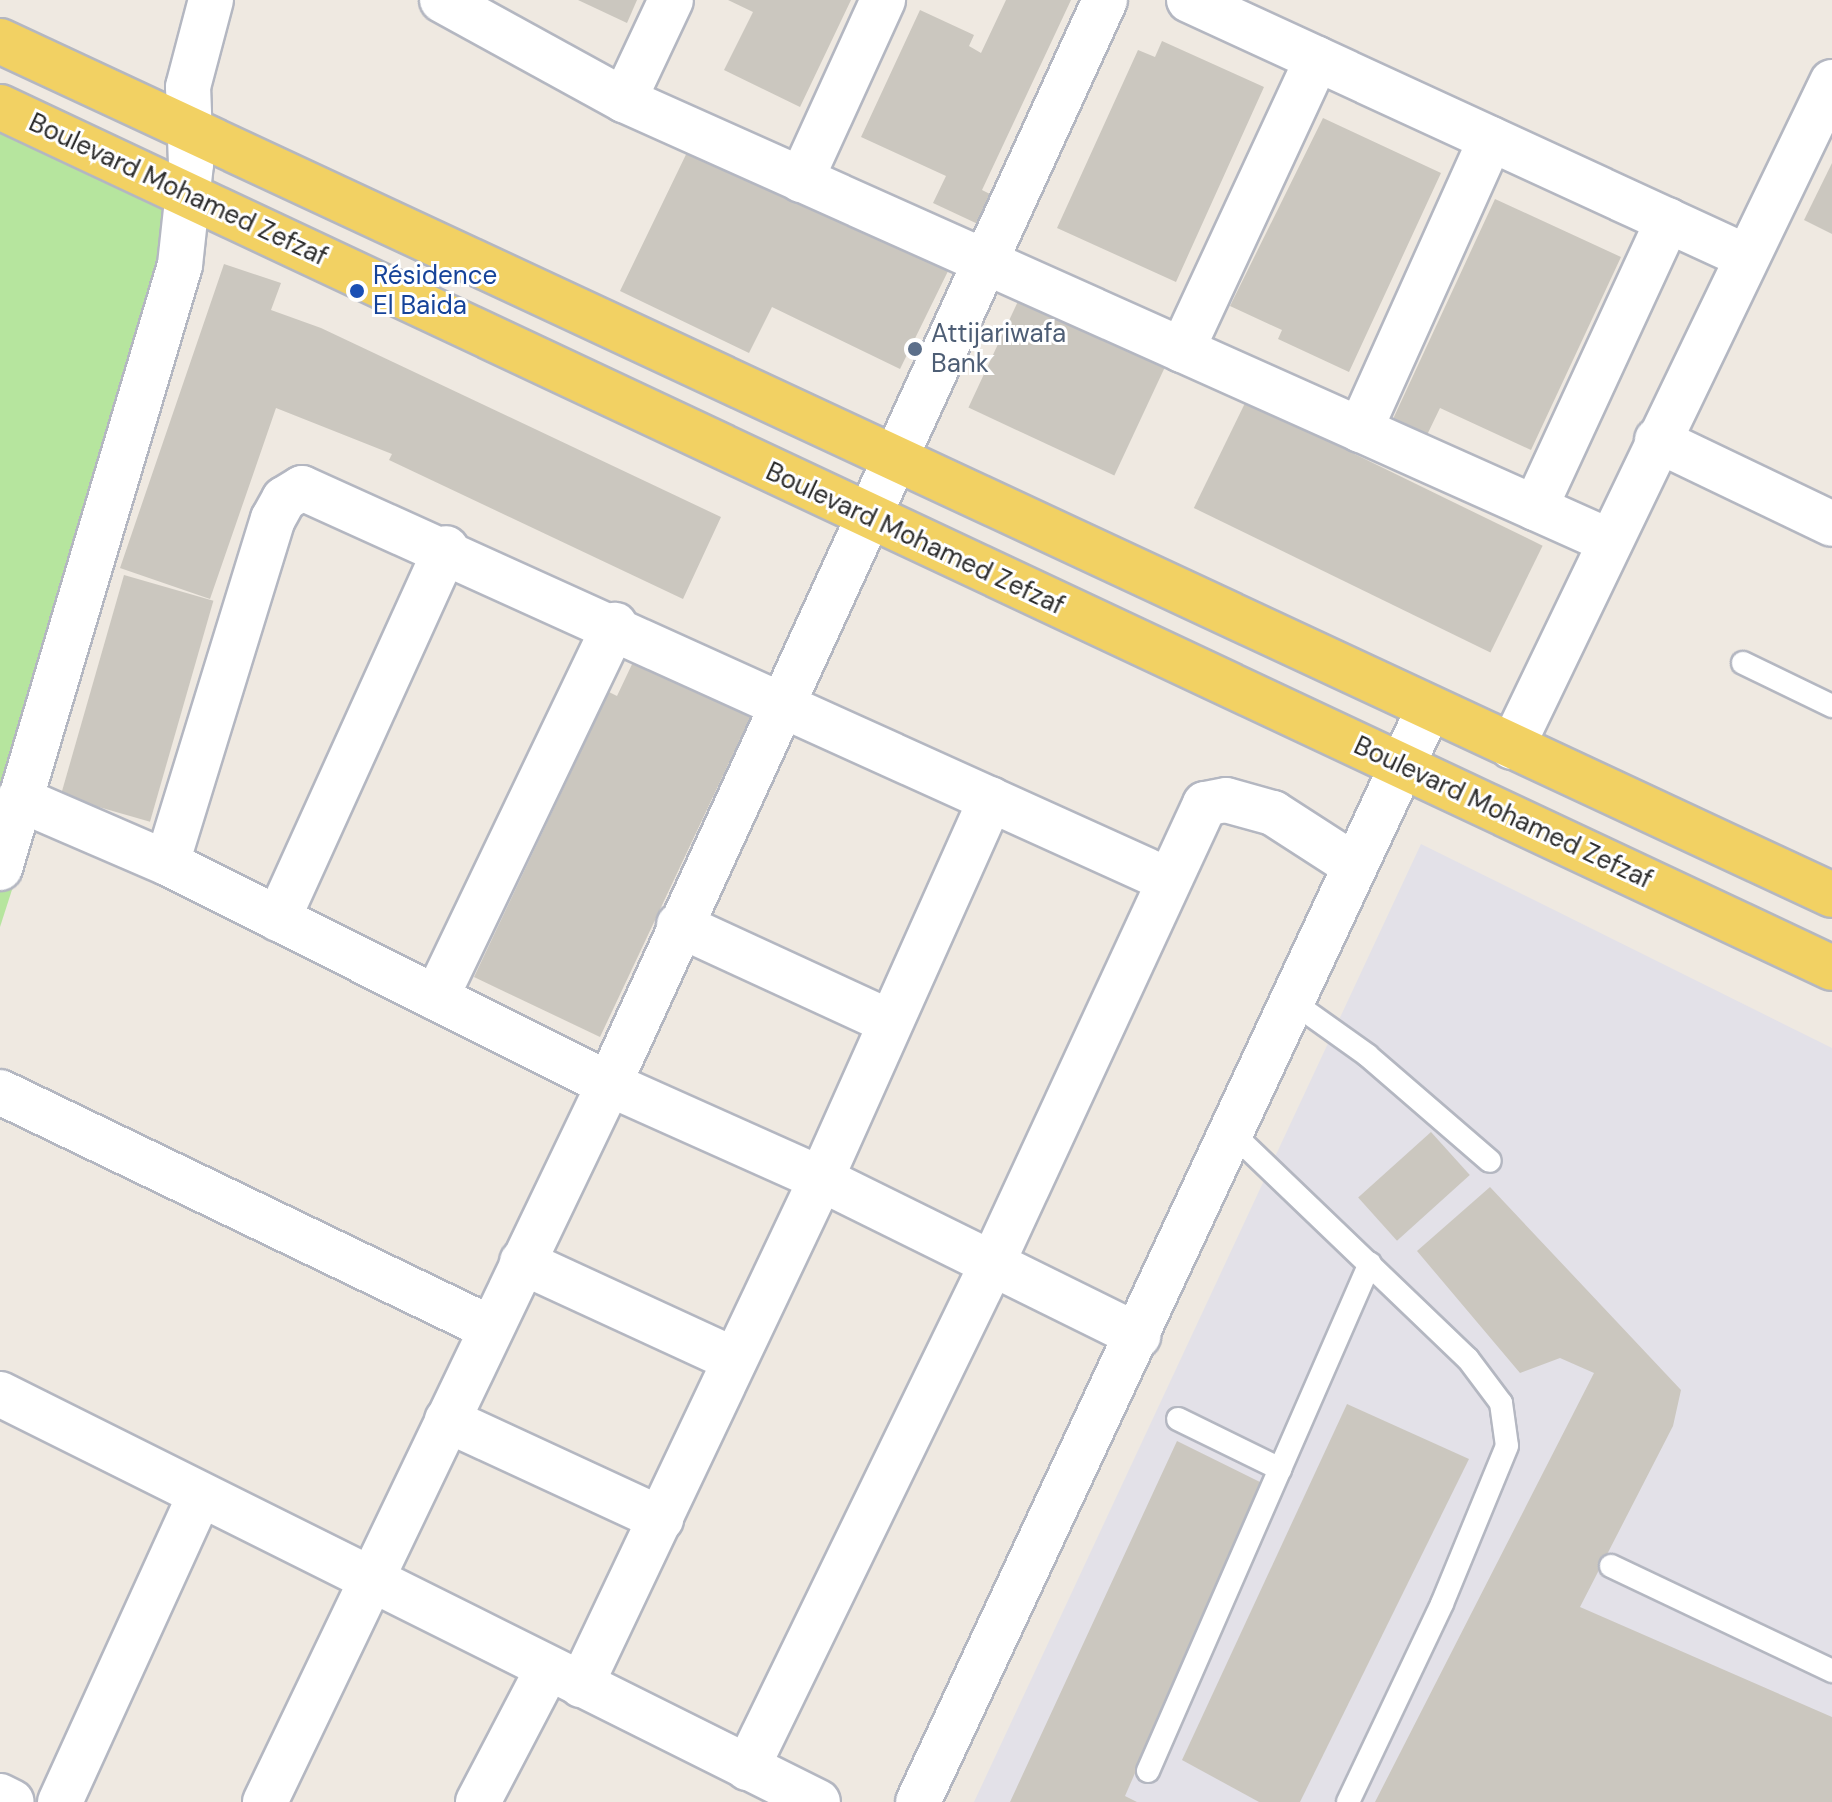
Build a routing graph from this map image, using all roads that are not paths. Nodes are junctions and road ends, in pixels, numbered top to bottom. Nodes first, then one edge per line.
1 (211, 0) edge
2 (671, 0) edge
3 (883, 0) edge
4 (1105, 0) edge
5 (1189, 0) edge
6 (451, 3) edge
7 (0, 41) edge
8 (1317, 59) junction
9 (1832, 82) edge
10 (624, 100) junction
11 (0, 107) edge
12 (188, 128) junction
13 (1491, 139) junction
14 (801, 180) junction
15 (189, 195) junction
16 (1668, 220) junction
17 (1747, 257) junction
18 (989, 263) junction
19 (1182, 350) junction
20 (1360, 430) junction
21 (1657, 440) junction
22 (898, 457) junction
23 (1535, 508) junction
24 (870, 520) junction
25 (1832, 524) edge
26 (1609, 541) junction
27 (446, 548) junction
28 (615, 625) junction
29 (1743, 663) dead end
30 (783, 702) junction
31 (1832, 706) edge
32 (1429, 708) junction
33 (1512, 747) junction
34 (1400, 763) junction
35 (19, 799) junction
36 (991, 799) junction
37 (167, 863) junction
38 (1352, 864) junction
39 (0, 868) edge
40 (1166, 879) junction
41 (1832, 895) edge
42 (278, 919) junction
43 (679, 925) junction
44 (1832, 968) edge
45 (436, 998) junction
46 (1290, 1000) junction
47 (890, 1022) junction
48 (609, 1084) junction
49 (0, 1092) edge
50 (1228, 1129) junction
51 (1490, 1161) dead end
52 (821, 1179) junction
53 (522, 1262) junction
54 (1370, 1263) junction
55 (992, 1264) junction
56 (488, 1327) junction
57 (1138, 1336) junction
58 (733, 1359) junction
59 (4, 1409) edge
60 (1178, 1419) dead end
61 (447, 1420) junction
62 (1280, 1469) junction
63 (200, 1495) junction
64 (661, 1519) junction
65 (1611, 1566) dead end
66 (370, 1579) junction
67 (1832, 1671) edge
68 (564, 1677) junction
69 (747, 1768) junction
70 (1148, 1771) dead end
71 (0, 1796) edge
72 (12, 1802) edge
73 (60, 1802) edge
74 (265, 1802) edge
75 (478, 1802) edge
76 (818, 1802) edge
77 (918, 1802) edge
78 (1348, 1802) edge

1 - 12 street
2 - 10 street
3 - 14 street
4 - 18 street
5 - 8 street
6 - 10 street
7 - 12 main road
8 - 13 street
8 - 19 street
9 - 17 street
10 - 14 street
11 - 15 main road, Boulevard Mohamed Zefzaf
12 - 15 street
12 - 22 main road
13 - 16 street
13 - 20 street
14 - 18 street
15 - 24 main road, Boulevard Mohamed Zefzaf
15 - 35 street
16 - 17 street
16 - 23 street
17 - 21 street
18 - 19 street
18 - 22 street
19 - 20 street
20 - 23 street
21 - 25 street
21 - 26 street
22 - 24 street
22 - 32 main road
23 - 26 street
24 - 30 street
24 - 34 main road, Boulevard Mohamed Zefzaf
26 - 33 street
27 - 28 street
27 - 37 street
27 - 42 street
28 - 30 street
28 - 45 street
29 - 31 lane
30 - 36 street
30 - 43 street
32 - 33 main road
32 - 34 street
33 - 41 main road
34 - 38 street
34 - 44 main road, Boulevard Mohamed Zefzaf
35 - 37 street
35 - 39 street
36 - 40 street
36 - 47 street
37 - 42 street
38 - 40 street
38 - 46 street
40 - 55 street
42 - 45 street
43 - 47 street
43 - 48 street
45 - 48 street
46 - 50 street
46 - 51 lane
47 - 52 street
48 - 52 street
48 - 53 street
49 - 56 street
50 - 54 lane
50 - 57 street
52 - 55 street
52 - 58 street
53 - 56 street
53 - 58 street
54 - 62 lane
54 - 78 lane
55 - 57 street
55 - 69 street
56 - 61 street
57 - 77 street
58 - 64 street
59 - 63 street
60 - 62 lane
61 - 64 street
61 - 66 street
62 - 70 lane
63 - 66 street
63 - 73 street
64 - 68 street
65 - 67 lane
66 - 68 street
66 - 74 street
68 - 69 street
68 - 75 street
69 - 76 street
71 - 72 street

